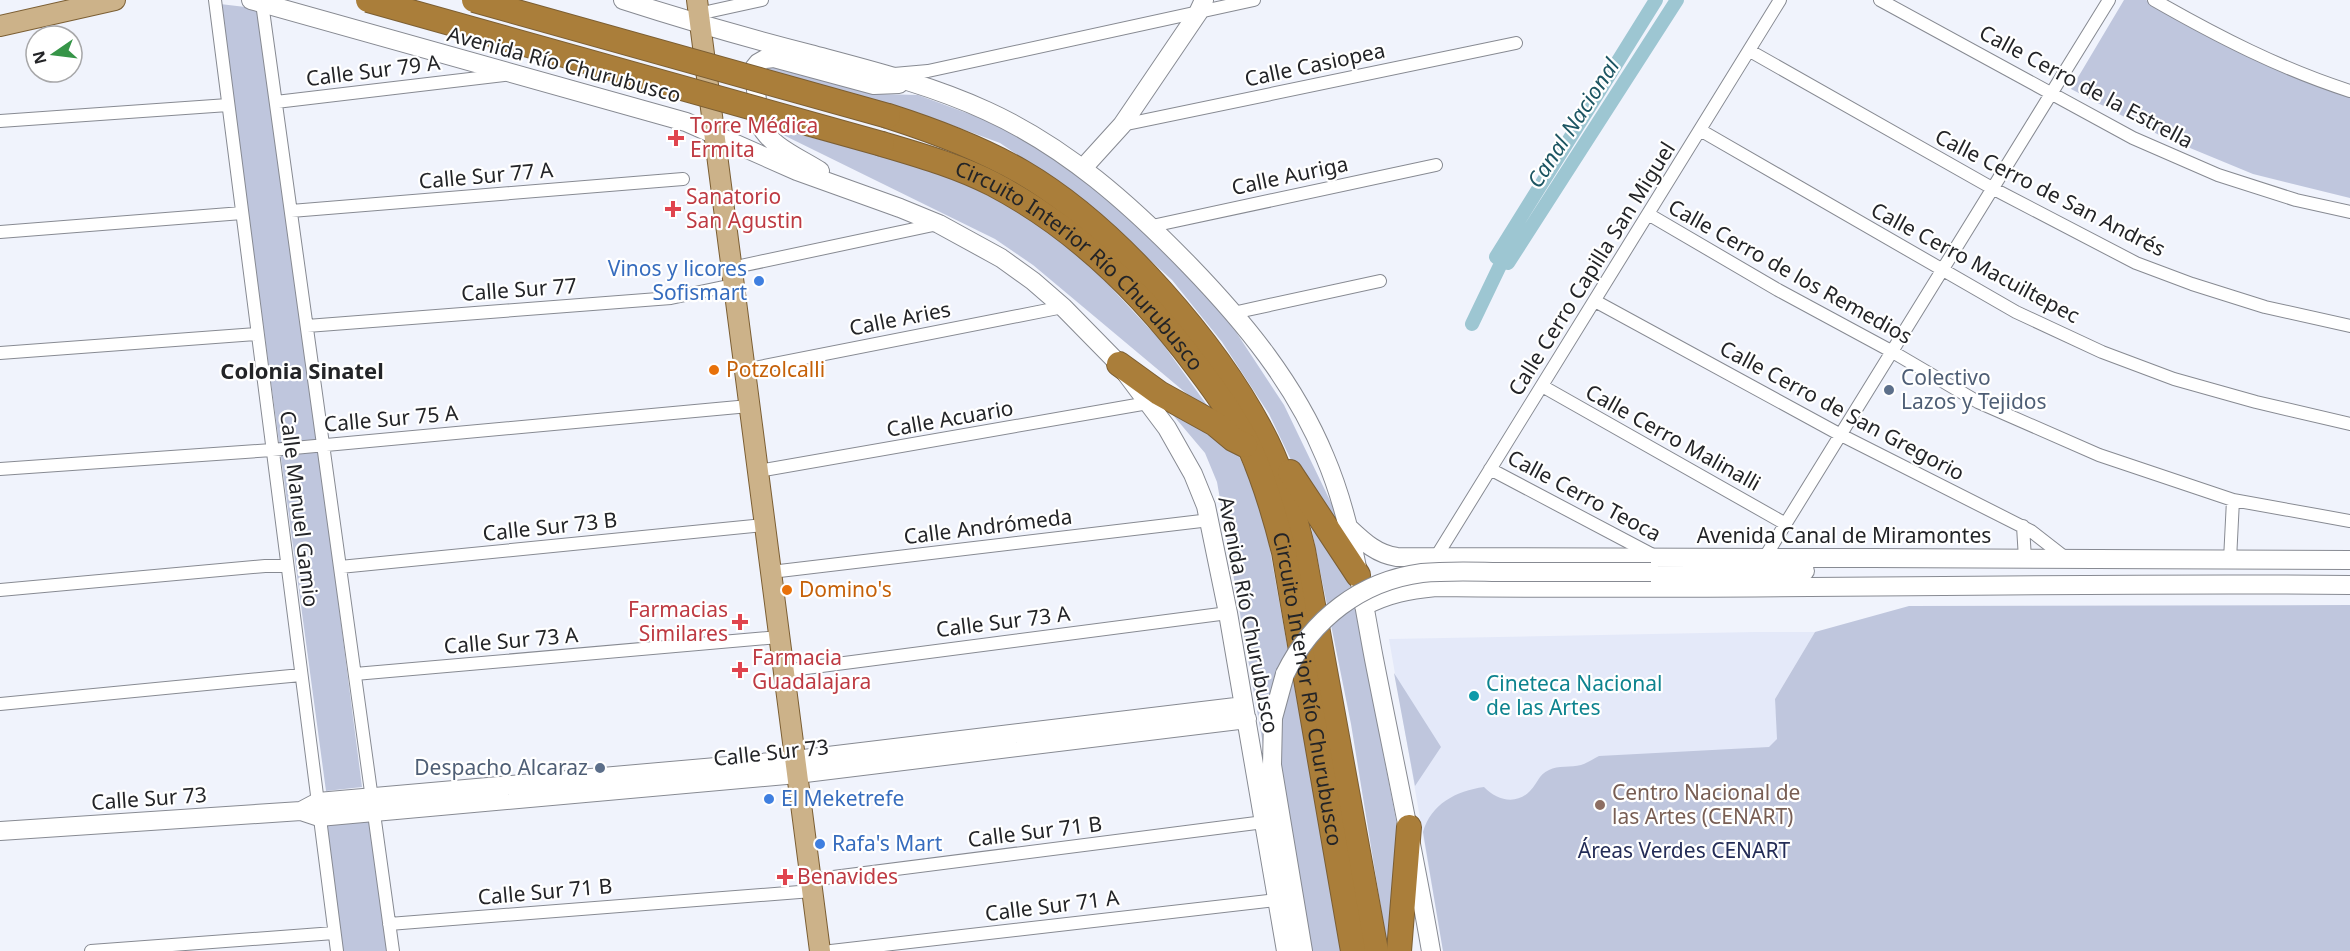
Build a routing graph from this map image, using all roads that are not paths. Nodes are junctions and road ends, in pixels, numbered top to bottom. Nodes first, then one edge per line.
1 (115, 0) edge
2 (215, 0) edge
3 (368, 0) edge
4 (474, 0) edge
5 (623, 0) edge
6 (762, 0) edge
7 (1254, 0) edge
8 (1780, 0) edge
9 (1880, 0) edge
10 (2109, 0) edge
11 (2154, 0) edge
12 (257, 2) edge
13 (1201, 6) edge
14 (698, 13) edge
15 (0, 26) edge
16 (1516, 43) dead end
17 (1750, 51) junction
18 (511, 75) junction
19 (888, 75) junction
20 (914, 83) junction
21 (2350, 91) edge
22 (2052, 92) junction
23 (276, 102) junction
24 (228, 105) junction
25 (0, 121) edge
26 (1122, 126) junction
27 (1700, 130) junction
28 (714, 135) junction
29 (1437, 165) dead end
30 (1083, 168) junction
31 (683, 179) dead end
32 (1992, 188) junction
33 (853, 190) junction
34 (291, 212) junction
35 (2350, 212) edge
36 (242, 213) junction
37 (1648, 214) junction
38 (939, 224) junction
39 (1152, 226) junction
40 (0, 232) edge
41 (1941, 269) junction
42 (732, 277) junction
43 (1380, 281) dead end
44 (1595, 301) junction
45 (1063, 307) junction
46 (1233, 313) junction
47 (307, 326) junction
48 (2350, 327) edge
49 (257, 334) junction
50 (1891, 351) junction
51 (0, 353) edge
52 (1119, 364) junction
53 (744, 370) junction
54 (1542, 386) junction
55 (1148, 403) junction
56 (749, 406) junction
57 (2350, 424) edge
58 (1839, 434) junction
59 (323, 444) junction
60 (1258, 445) junction
61 (272, 450) junction
62 (0, 469) edge
63 (1491, 469) junction
64 (758, 471) junction
65 (2233, 500) junction
66 (1210, 520) junction
67 (2350, 521) edge
68 (1784, 523) junction
69 (765, 525) junction
70 (2023, 526) junction
71 (1348, 527) junction
72 (1542, 556) junction
73 (1436, 557) junction
74 (1765, 557) junction
75 (1581, 558) junction
76 (1791, 559) junction
77 (2025, 559) junction
78 (2068, 560) junction
79 (2230, 560) junction
80 (2350, 560) edge
81 (1655, 565) junction
82 (287, 566) junction
83 (340, 567) junction
84 (1840, 571) junction
85 (2350, 571) edge
86 (771, 572) junction
87 (1358, 575) junction
88 (2350, 585) edge
89 (1540, 588) junction
90 (1573, 588) junction
91 (0, 590) edge
92 (1364, 606) junction
93 (1228, 613) junction
94 (779, 637) junction
95 (783, 671) junction
96 (355, 674) junction
97 (301, 675) junction
98 (0, 704) edge
99 (1245, 713) junction
100 (796, 767) junction
101 (373, 804) junction
102 (319, 809) junction
103 (1264, 822) junction
104 (1409, 827) junction
105 (0, 831) edge
106 (811, 885) junction
107 (1278, 900) junction
108 (389, 924) junction
109 (334, 933) junction
110 (91, 951) edge
111 (337, 951) edge
112 (393, 951) edge
113 (820, 951) edge
114 (831, 951) edge
115 (1286, 951) edge
116 (1303, 951) edge
117 (1353, 951) edge
118 (1376, 951) edge
119 (1399, 951) edge
120 (1431, 951) edge

1 - 15 main road
2 - 24 street, Calle Manuel Gamio
3 - 60 highway, Circuito Interior Río Churubusco, bridge
4 - 60 highway, Circuito Interior Río Churubusco, bridge
5 - 14 main road
6 - 14 street
7 - 13 street
8 - 17 street, Calle Cerro Capilla San Miguel
9 - 22 street, Calle Cerro de la Estrella
10 - 22 street
11 - 21 street
12 - 18 main road, Avenida Río Churubusco
12 - 23 street, Calle Manuel Gamio
13 - 19 street
13 - 26 main road
14 - 19 main road
14 - 28 main road
16 - 26 street, Calle Casiopea
17 - 27 street, Calle Cerro Capilla San Miguel
17 - 32 street, Calle Cerro de San Andrés
18 - 23 street, Calle Sur 79 A
18 - 28 main road, Avenida Río Churubusco
19 - 20 main road
20 - 30 main road
20 - 33 main road
22 - 32 street
22 - 35 street, Calle Cerro de la Estrella
23 - 34 street, Calle Manuel Gamio
24 - 25 street
24 - 36 street, Calle Manuel Gamio
26 - 30 main road
27 - 37 street, Calle Cerro Capilla San Miguel
27 - 41 street, Calle Cerro Macuiltepec
28 - 33 main road, Avenida Río Churubusco
28 - 42 main road
29 - 39 street, Calle Auriga
30 - 39 main road
31 - 34 street, Calle Sur 77 A
32 - 41 street
32 - 48 street, Calle Cerro de San Andrés
33 - 38 main road, Avenida Río Churubusco
34 - 47 street, Calle Manuel Gamio
36 - 40 street
36 - 49 street, Calle Manuel Gamio
37 - 44 street, Calle Cerro Capilla San Miguel
37 - 50 street, Calle Cerro de los Remedios
38 - 42 street
38 - 45 main road, Avenida Río Churubusco
39 - 46 main road
41 - 50 street
41 - 57 street, Calle Cerro Macuiltepec
42 - 47 street, Calle Sur 77
42 - 53 main road
43 - 46 street
44 - 54 street, Calle Cerro Capilla San Miguel
44 - 58 street, Calle Cerro de San Gregorio
45 - 52 main road, Avenida Río Churubusco
45 - 53 street, Calle Aries
46 - 71 main road
47 - 59 street, Calle Manuel Gamio
49 - 51 street
49 - 61 street, Calle Manuel Gamio
50 - 58 street
50 - 65 street, Calle Cerro de los Remedios
52 - 55 main road, Avenida Río Churubusco
52 - 60 highway
53 - 56 main road
54 - 63 street, Calle Cerro Capilla San Miguel
54 - 68 street, Calle Cerro Malinalli
55 - 64 street, Calle Acuario
55 - 66 main road, Avenida Río Churubusco
56 - 59 street, Calle Sur 75 A
56 - 64 main road
58 - 68 street
58 - 70 street, Calle Cerro de San Gregorio
59 - 61 street, Calle Sur 75 A
59 - 83 street, Calle Manuel Gamio
60 - 87 highway
60 - 117 highway, Circuito Interior Río Churubusco
60 - 118 highway, Circuito Interior Río Churubusco
61 - 62 street, Calle Sur 75 A
61 - 82 street, Calle Manuel Gamio
63 - 73 street, Calle Cerro Capilla San Miguel
63 - 81 street, Calle Cerro Teoca
64 - 69 main road
65 - 67 street, Calle Cerro de los Remedios
65 - 79 street
66 - 86 street, Calle Andrómeda
66 - 93 main road, Avenida Río Churubusco
68 - 74 street
69 - 83 street, Calle Sur 73 B
69 - 86 main road
70 - 77 street
70 - 78 street, Calle Cerro de San Gregorio
71 - 73 main road, Avenida Canal de Miramontes
71 - 87 main road
72 - 73 main road, Avenida Canal de Miramontes
72 - 75 main road, Avenida Canal de Miramontes
72 - 89 main road
74 - 76 main road, Avenida Canal de Miramontes
74 - 81 main road, Avenida Canal de Miramontes
75 - 81 main road, Avenida Canal de Miramontes
75 - 90 main road
76 - 77 main road, Avenida Canal de Miramontes
76 - 84 main road
77 - 78 main road, Avenida Canal de Miramontes
78 - 79 main road, Avenida Canal de Miramontes
79 - 80 main road, Avenida Canal de Miramontes
81 - 84 main road, Avenida Canal de Miramontes
81 - 116 main road, bridge
82 - 91 street
82 - 97 street, Calle Manuel Gamio
83 - 96 street, Calle Manuel Gamio
84 - 85 main road, Avenida Canal de Miramontes
86 - 94 main road
87 - 92 main road
88 - 90 main road
89 - 90 main road
89 - 92 main road
92 - 104 main road
93 - 95 street, Calle Sur 73 A
93 - 99 main road, Avenida Río Churubusco
94 - 95 main road
94 - 96 street, Calle Sur 73 A
95 - 100 main road
96 - 101 street, Calle Manuel Gamio
97 - 98 street
97 - 102 street, Calle Manuel Gamio
99 - 100 main road, Calle Sur 73
99 - 103 main road, Avenida Río Churubusco
100 - 101 main road, Calle Sur 73
100 - 106 main road
101 - 102 main road, Calle Sur 73
101 - 108 street, Calle Manuel Gamio
102 - 105 main road, Calle Sur 73
102 - 109 street, Calle Manuel Gamio
103 - 106 street, Calle Sur 71 B
103 - 107 main road, Avenida Río Churubusco
104 - 119 highway
104 - 120 main road
106 - 108 street, Calle Sur 71 B
106 - 113 main road
107 - 114 street, Calle Sur 71 A
107 - 115 main road, Avenida Río Churubusco
108 - 112 street, Calle Manuel Gamio
109 - 110 street
109 - 111 street, Calle Manuel Gamio

